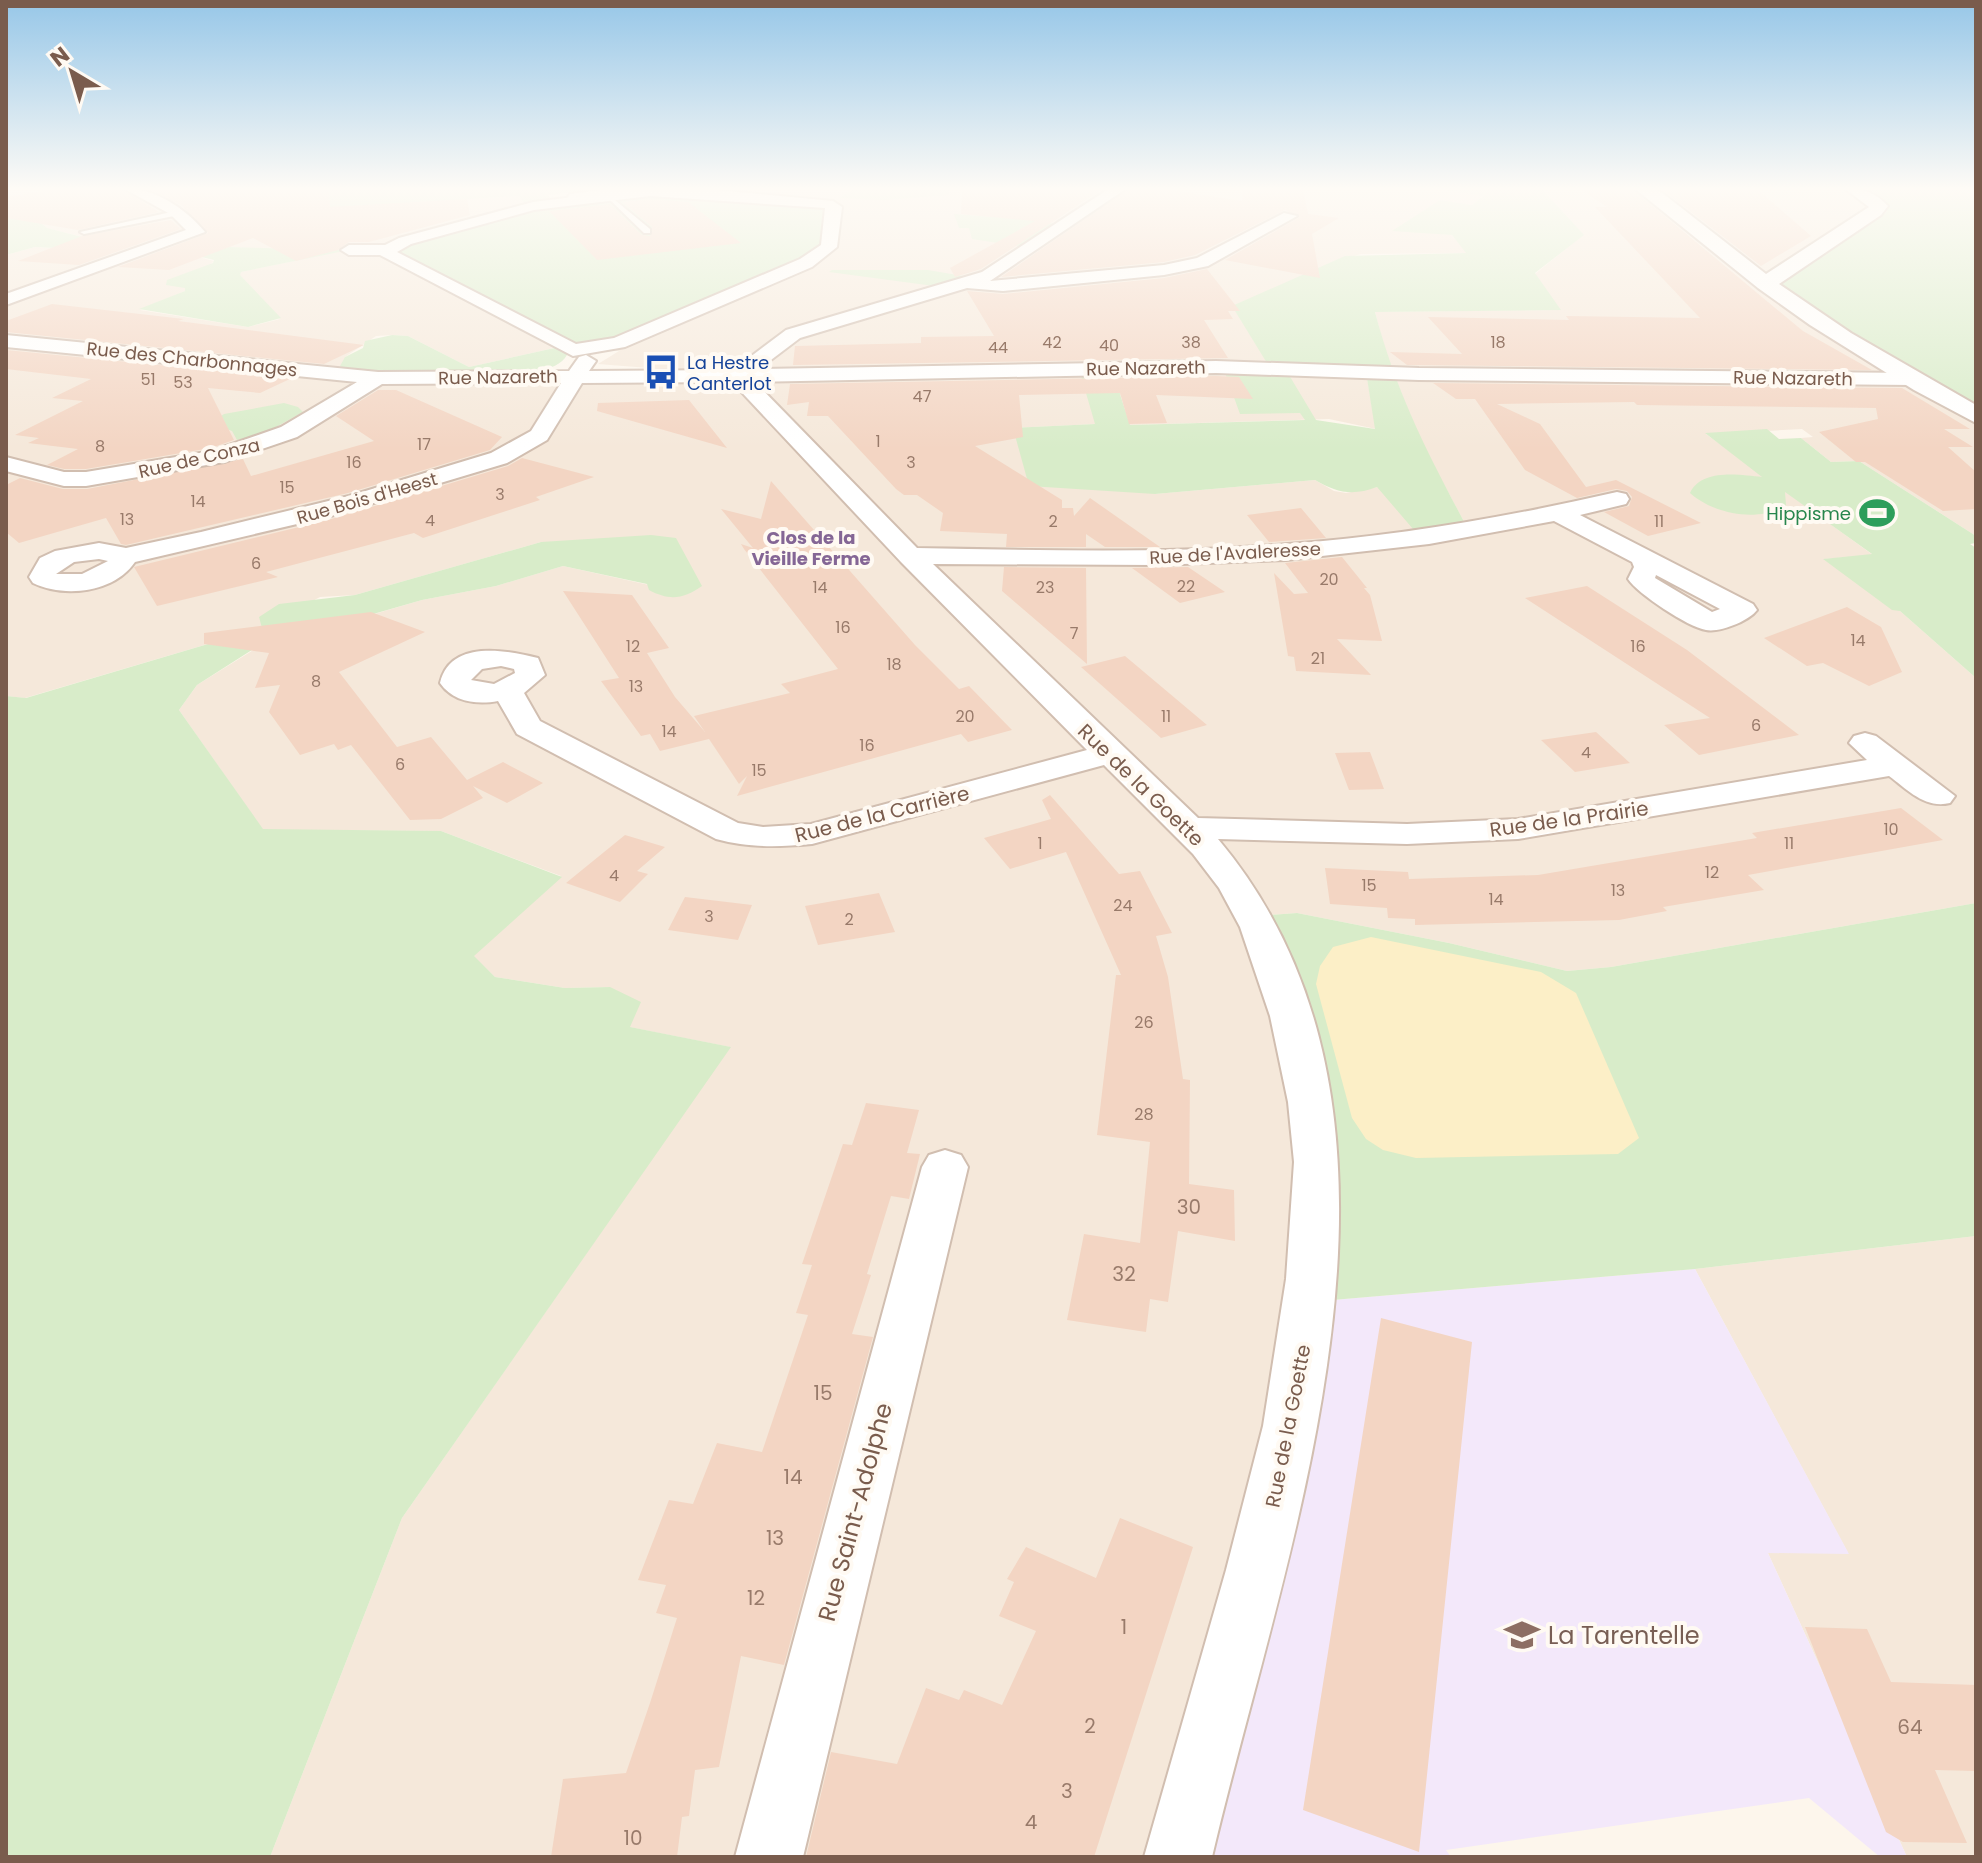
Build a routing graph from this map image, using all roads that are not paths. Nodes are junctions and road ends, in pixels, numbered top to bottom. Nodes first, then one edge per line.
1 (77, 275) edge
2 (430, 275) edge
3 (778, 275) edge
4 (990, 275) edge
5 (1114, 275) edge
6 (1757, 276) edge
7 (959, 285) junction
8 (6, 300) edge
9 (6, 341) edge
10 (583, 350) junction
11 (561, 376) junction
12 (738, 376) junction
13 (378, 378) junction
14 (1913, 379) junction
15 (1976, 415) edge
16 (6, 464) edge
17 (1617, 499) dead end
18 (1558, 513) junction
19 (910, 556) junction
20 (122, 557) dead end
21 (1644, 560) dead end
22 (507, 690) dead end
23 (1865, 743) dead end
24 (1109, 754) junction
25 (1896, 765) junction
26 (1938, 796) dead end
27 (1190, 828) junction
28 (945, 1167) dead end
29 (769, 1857) edge
30 (1178, 1857) edge

1 - 8 street
2 - 10 street
3 - 10 street
4 - 7 street
5 - 7 street
6 - 14 street
7 - 12 street
9 - 13 street, Rue des Charbonnages
10 - 11 street, Rue Bois d'Heest
11 - 12 street, Rue Nazareth
11 - 13 street, Rue Nazareth
11 - 20 street, Rue Bois d'Heest
12 - 14 street, Rue Nazareth
12 - 19 street, Rue de la Goette
13 - 16 street, Rue de Conza
14 - 15 street
17 - 18 street, Rue de l'Avaleresse
18 - 19 street, Rue de l'Avaleresse
18 - 21 street
19 - 24 street, Rue de la Goette
22 - 24 street, Rue de la Carrière
23 - 25 street
24 - 27 street, Rue de la Goette
25 - 26 street
25 - 27 street, Rue de la Prairie
27 - 30 street, Rue de la Goette
28 - 29 street, Rue Saint-Adolphe

